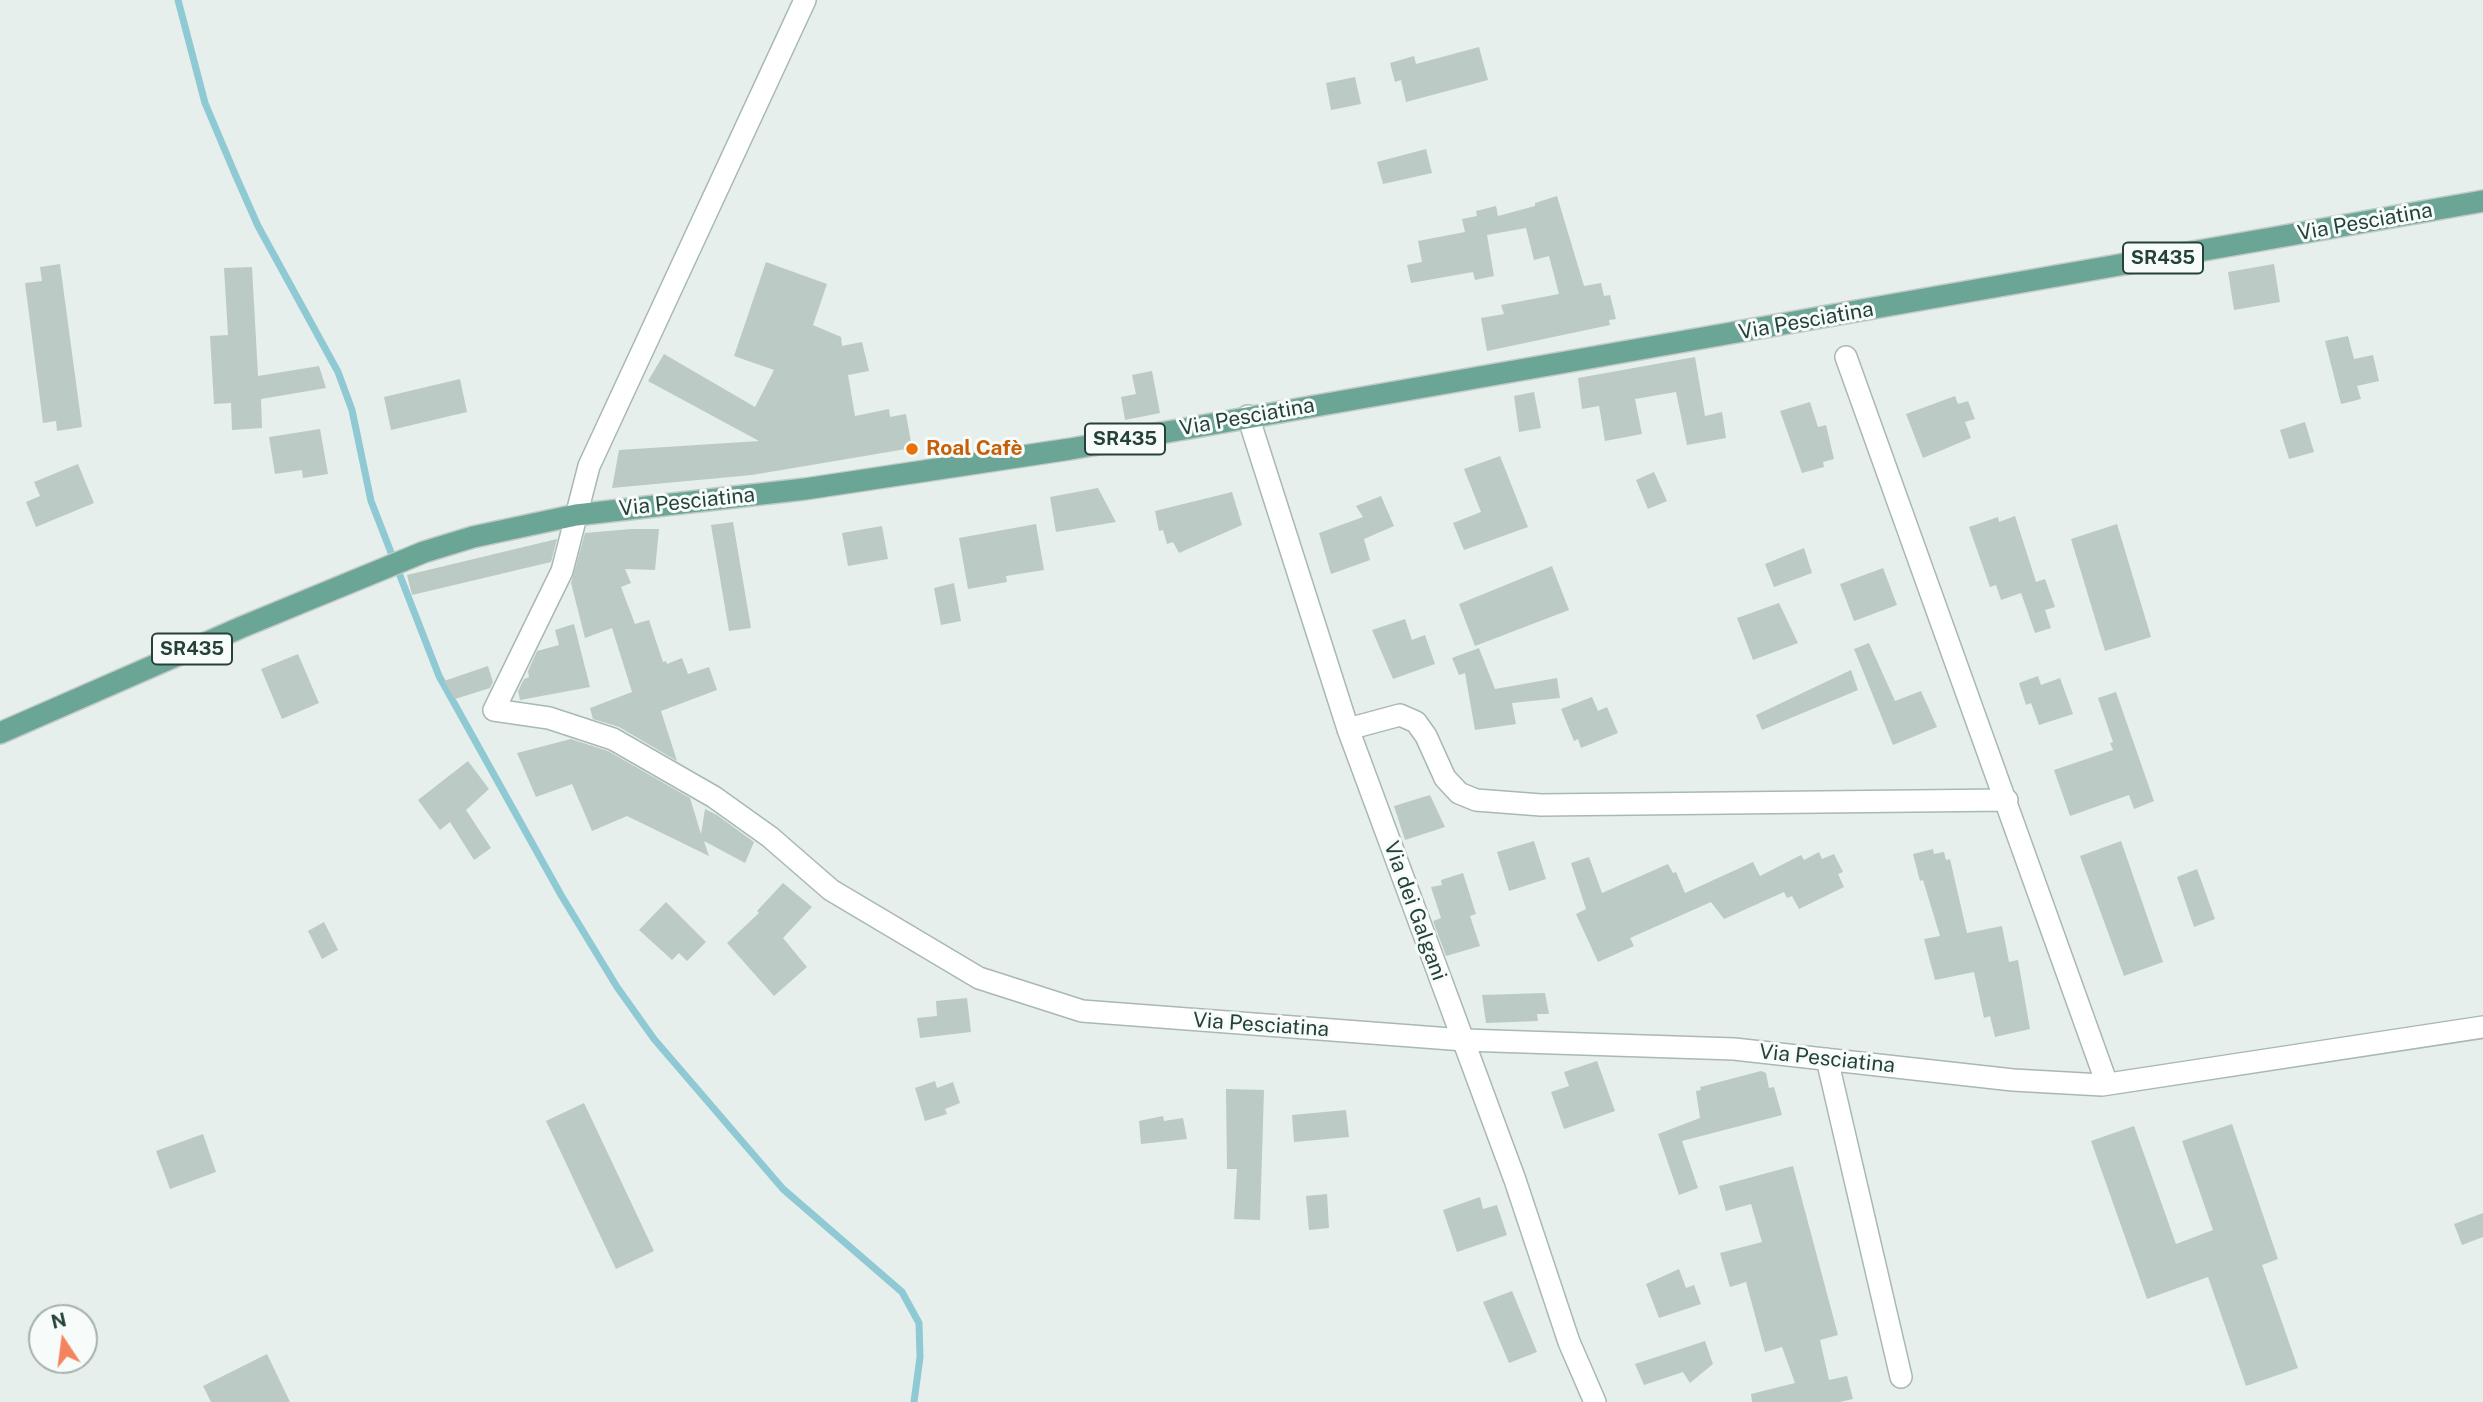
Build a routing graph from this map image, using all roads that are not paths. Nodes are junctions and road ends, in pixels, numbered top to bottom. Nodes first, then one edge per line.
1 (805, 0) edge
2 (2483, 201) edge
3 (1846, 357) dead end
4 (1248, 416) junction
5 (576, 515) junction
6 (1349, 729) junction
7 (0, 733) edge
8 (2007, 800) junction
9 (2483, 1027) edge
10 (1464, 1040) junction
11 (1827, 1059) junction
12 (2107, 1084) junction
13 (1901, 1377) dead end
14 (1595, 1402) edge

1 - 5 street
2 - 4 main road, Via Pesciatina / SR435
3 - 8 street, Via Pesciatina
4 - 5 main road, Via Pesciatina / SR435
4 - 6 street, Via dei Galgani
5 - 7 main road, Via Pesciatina / SR435
5 - 10 street, Via Pesciatina
6 - 8 street
6 - 10 street, Via dei Galgani
8 - 12 street, Via Pesciatina
9 - 12 street, Via Pesciatina
10 - 11 street, Via Pesciatina
10 - 14 street, Via dei Galgani
11 - 12 street, Via Pesciatina
11 - 13 street

